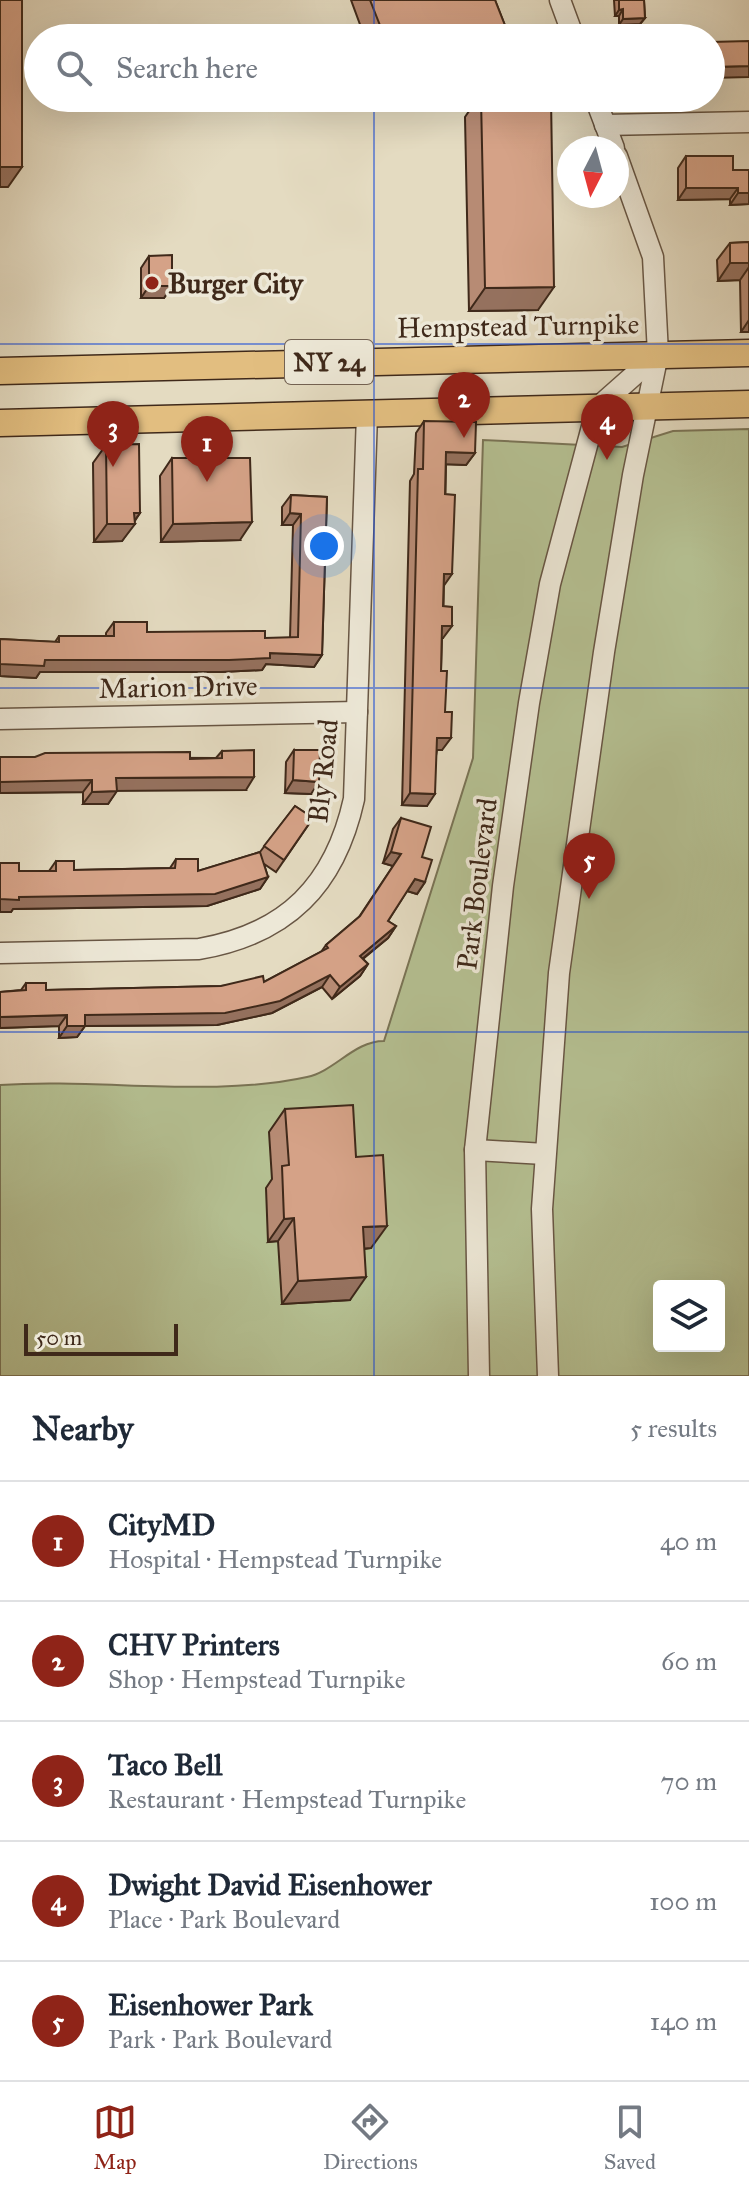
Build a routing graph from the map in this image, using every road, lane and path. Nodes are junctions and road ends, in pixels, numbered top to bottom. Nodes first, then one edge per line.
1 (560, 0) edge
2 (569, 24) edge
3 (600, 112) edge
4 (749, 122) edge
5 (605, 125) junction
6 (609, 136) edge
7 (629, 190) edge
8 (749, 353) edge
9 (658, 354) junction
10 (0, 371) edge
11 (749, 404) edge
12 (646, 407) junction
13 (597, 408) junction
14 (367, 414) junction
15 (0, 423) edge
16 (357, 712) junction
17 (0, 719) edge
18 (0, 953) edge
19 (475, 1150) junction
20 (545, 1154) junction
21 (479, 1376) edge
22 (548, 1376) edge

1 - 2 street
3 - 5 street
4 - 5 street
5 - 6 street
7 - 9 street
8 - 9 main road, Hempstead Turnpike / NY 24
9 - 10 main road, Hempstead Turnpike / NY 24
9 - 12 street
9 - 13 street
11 - 12 main road, NY 24
12 - 13 main road, NY 24
12 - 20 street
13 - 14 main road, NY 24
13 - 19 street, Park Boulevard
14 - 15 main road, NY 24
14 - 16 street, Bly Road
16 - 17 street, Marion Drive
16 - 18 street, Bly Road
19 - 20 street
19 - 21 street, Park Boulevard
20 - 22 street

